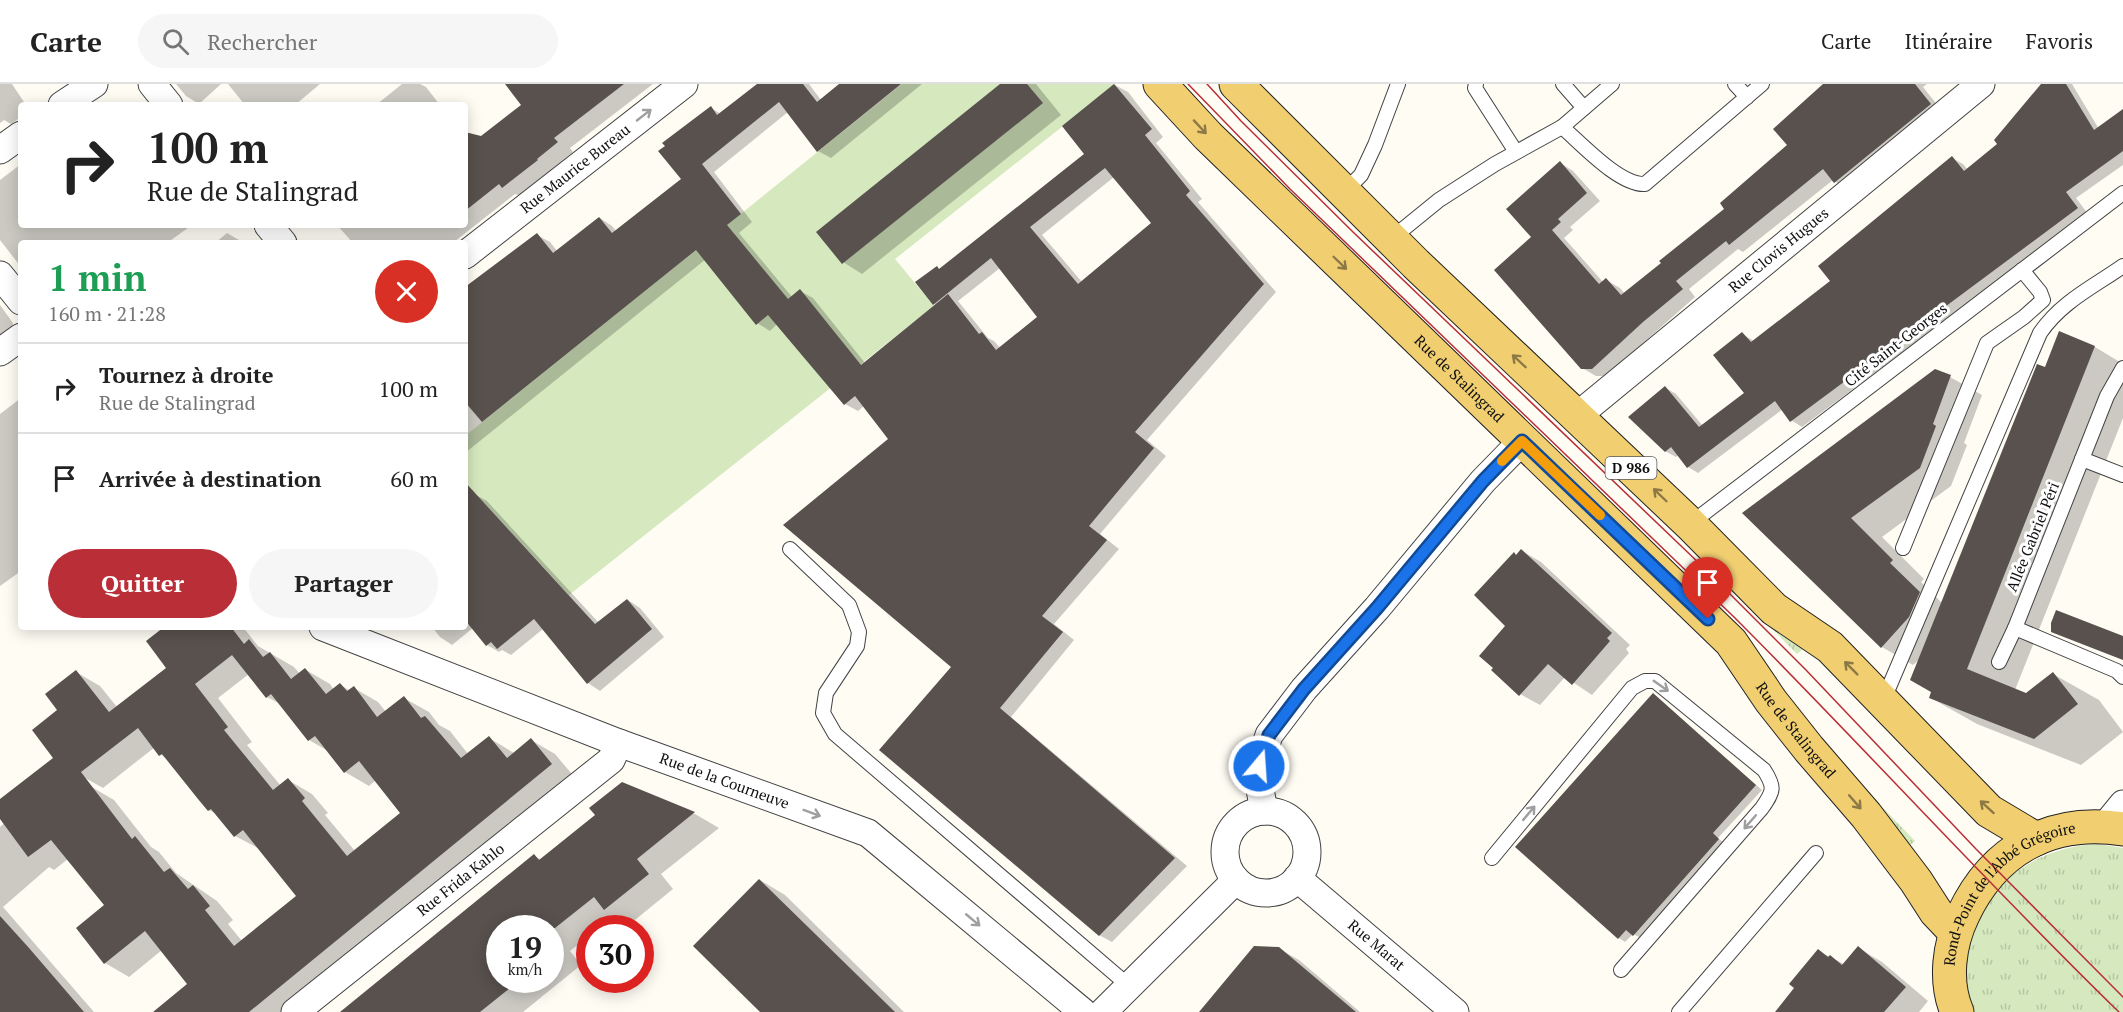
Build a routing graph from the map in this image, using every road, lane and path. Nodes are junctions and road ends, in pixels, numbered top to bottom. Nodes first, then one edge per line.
1 (94, 84) edge
2 (152, 84) edge
3 (684, 84) edge
4 (1160, 84) edge
5 (1398, 84) edge
6 (1476, 84) edge
7 (1563, 84) edge
8 (1612, 84) edge
9 (1735, 84) edge
10 (1762, 84) edge
11 (1981, 84) edge
12 (1248, 88) edge
13 (1747, 97) junction
14 (60, 98) edge
15 (167, 102) edge
16 (1584, 108) junction
17 (1562, 127) junction
18 (18, 137) edge
19 (0, 150) edge
20 (1516, 152) junction
21 (1343, 193) junction
22 (2119, 197) edge
23 (2123, 212) edge
24 (270, 228) edge
25 (1391, 239) junction
26 (280, 240) edge
27 (468, 253) edge
28 (2123, 266) edge
29 (2022, 270) junction
30 (0, 275) edge
31 (18, 297) edge
32 (18, 339) edge
33 (0, 352) edge
34 (2123, 368) edge
35 (1577, 416) junction
36 (1522, 441) junction
37 (2082, 459) junction
38 (2123, 475) edge
39 (1690, 524) junction
40 (1903, 548) dead end
41 (790, 549) dead end
42 (2014, 628) junction
43 (331, 630) edge
44 (1999, 662) dead end
45 (2123, 676) edge
46 (1883, 701) junction
47 (619, 743) junction
48 (1264, 811) junction
49 (2117, 820) edge
50 (2036, 839) junction
51 (1816, 853) dead end
52 (1491, 858) dead end
53 (1297, 878) junction
54 (1236, 880) junction
55 (1955, 932) junction
56 (1622, 970) dead end
57 (1129, 986) junction
58 (295, 1012) edge
59 (1083, 1012) edge
60 (1103, 1012) edge
61 (1455, 1012) edge
62 (1679, 1012) edge
63 (1957, 1012) edge

1 - 14 street
2 - 15 street
27 -> 3 street, Rue Maurice Bureau
4 -> 36 main road, Rue de Stalingrad
5 - 21 lane
6 - 20 lane
7 - 16 lane
8 - 16 lane
9 - 13 lane
10 - 13 lane
11 - 35 street, Rue Clovis Hugues
12 - 21 main road, D 986
13 - 17 lane
16 - 17 lane
17 - 20 lane
18 - 19 street
20 - 25 lane
21 - 25 main road, D 986
22 - 23 lane
22 - 29 lane, Cité Saint-Georges
24 - 26 street
35 -> 25 main road, D 986
28 - 46 lane
29 - 39 lane, Cité Saint-Georges
29 - 40 lane
30 - 31 street
32 - 33 street
34 - 37 lane, Allée Gabriel Péri
39 -> 35 main road, D 986
36 - 48 street
36 -> 55 main road, Rue de Stalingrad
37 - 38 lane
37 - 42 lane, Allée Gabriel Péri
46 -> 39 main road, D 986
41 - 57 lane
42 - 44 lane, Allée Gabriel Péri
42 - 45 lane
43 - 47 street, Rue de la Courneuve
50 -> 46 main road, D 986
47 - 58 street, Rue Frida Kahlo
47 -> 59 street, Rue de la Courneuve
48 - 53 street
48 - 54 street
49 - 50 main road, Rond-Point de l'Abbé Grégoire
50 - 55 main road, Rond-Point de l'Abbé Grégoire
51 - 62 lane
52 -> 56 lane
53 - 54 street
53 - 61 street, Rue Marat
54 - 57 street
55 - 63 main road, Rond-Point de l'Abbé Grégoire
57 - 60 street

